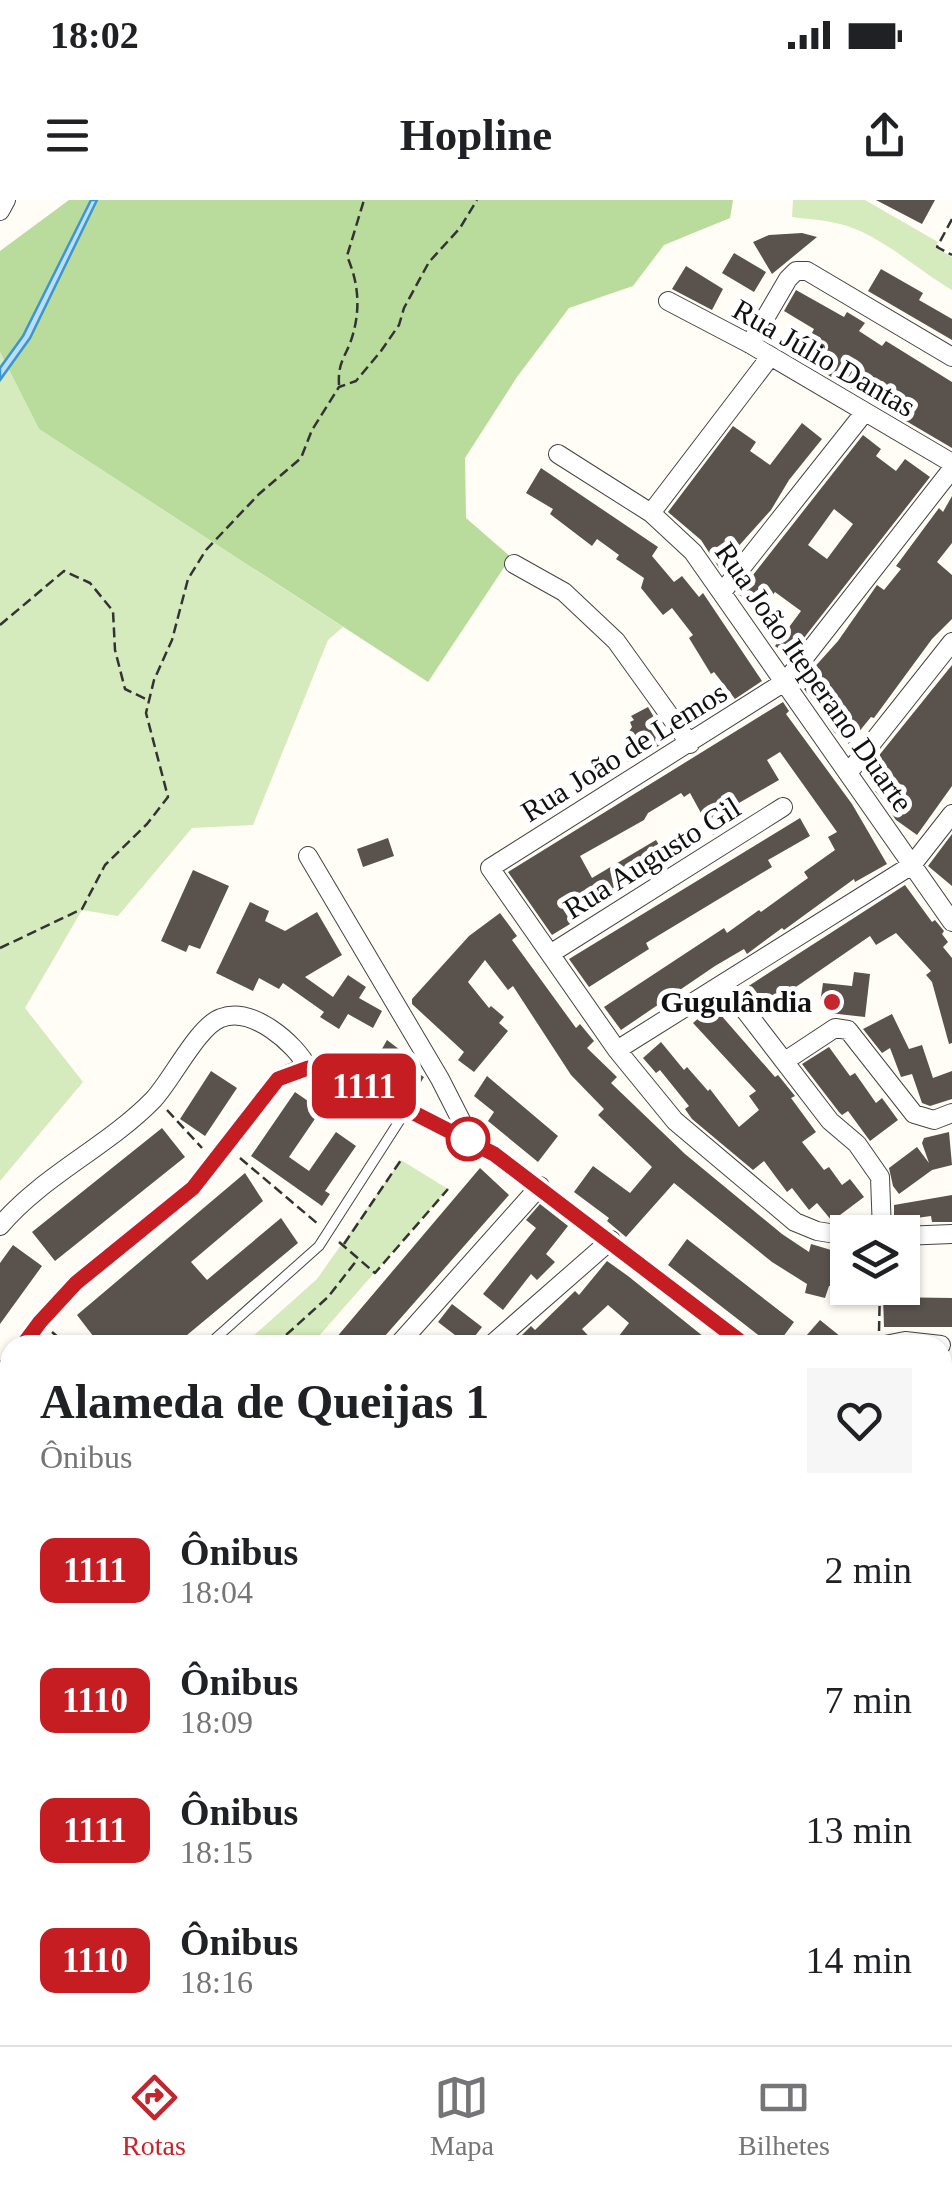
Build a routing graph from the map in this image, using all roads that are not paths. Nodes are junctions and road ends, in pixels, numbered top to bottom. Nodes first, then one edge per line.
1 (6, 200) edge
2 (0, 211) edge
3 (668, 301) dead end
4 (750, 344) junction
5 (770, 357) junction
6 (952, 357) edge
7 (864, 413) junction
8 (558, 454) dead end
9 (952, 466) edge
10 (651, 513) junction
11 (514, 564) dead end
12 (722, 591) junction
13 (952, 642) edge
14 (786, 681) junction
15 (690, 744) junction
16 (849, 772) junction
17 (783, 807) dead end
18 (952, 814) edge
19 (308, 856) dead end
20 (912, 865) junction
21 (952, 922) edge
22 (550, 954) junction
23 (724, 983) junction
24 (617, 1050) junction
25 (785, 1061) junction
26 (308, 1068) junction
27 (408, 1108) junction
28 (952, 1113) edge
29 (472, 1141) junction
30 (540, 1186) junction
31 (881, 1215) edge
32 (0, 1226) edge
33 (830, 1233) edge
34 (952, 1234) edge
35 (920, 1235) edge
36 (611, 1240) junction
37 (31, 1335) edge
38 (220, 1335) edge
39 (407, 1335) edge
40 (502, 1335) edge
41 (732, 1335) edge

1 - 2 street
3 - 4 street, Rua Júlio Dantas
4 - 5 street, Rua Júlio Dantas
4 - 6 street
5 - 7 street, Rua Júlio Dantas
5 - 10 street
7 - 9 street, Rua Júlio Dantas
7 - 12 street
8 - 10 street, Rua João Iteperano Duarte
9 - 14 street, Rua João de Lemos
10 - 12 street, Rua João Iteperano Duarte
11 - 15 street
12 - 14 street, Rua João Iteperano Duarte
13 - 16 street
14 - 15 street, Rua João de Lemos
14 - 16 street, Rua João Iteperano Duarte
15 - 22 street, Rua João de Lemos
16 - 20 street, Rua João Iteperano Duarte
17 - 22 street, Rua Augusto Gil
18 - 20 street
19 - 29 street
20 - 21 street, Rua João Iteperano Duarte
20 - 23 street
22 - 24 street
23 - 24 street
23 - 25 street
24 - 33 street
25 - 28 street
25 - 31 street
26 - 27 street
26 - 32 street
26 - 37 street
27 - 29 street
27 - 38 lane
29 - 30 street
30 - 36 street
30 - 39 street
34 - 35 street
36 - 40 street
36 - 41 street

